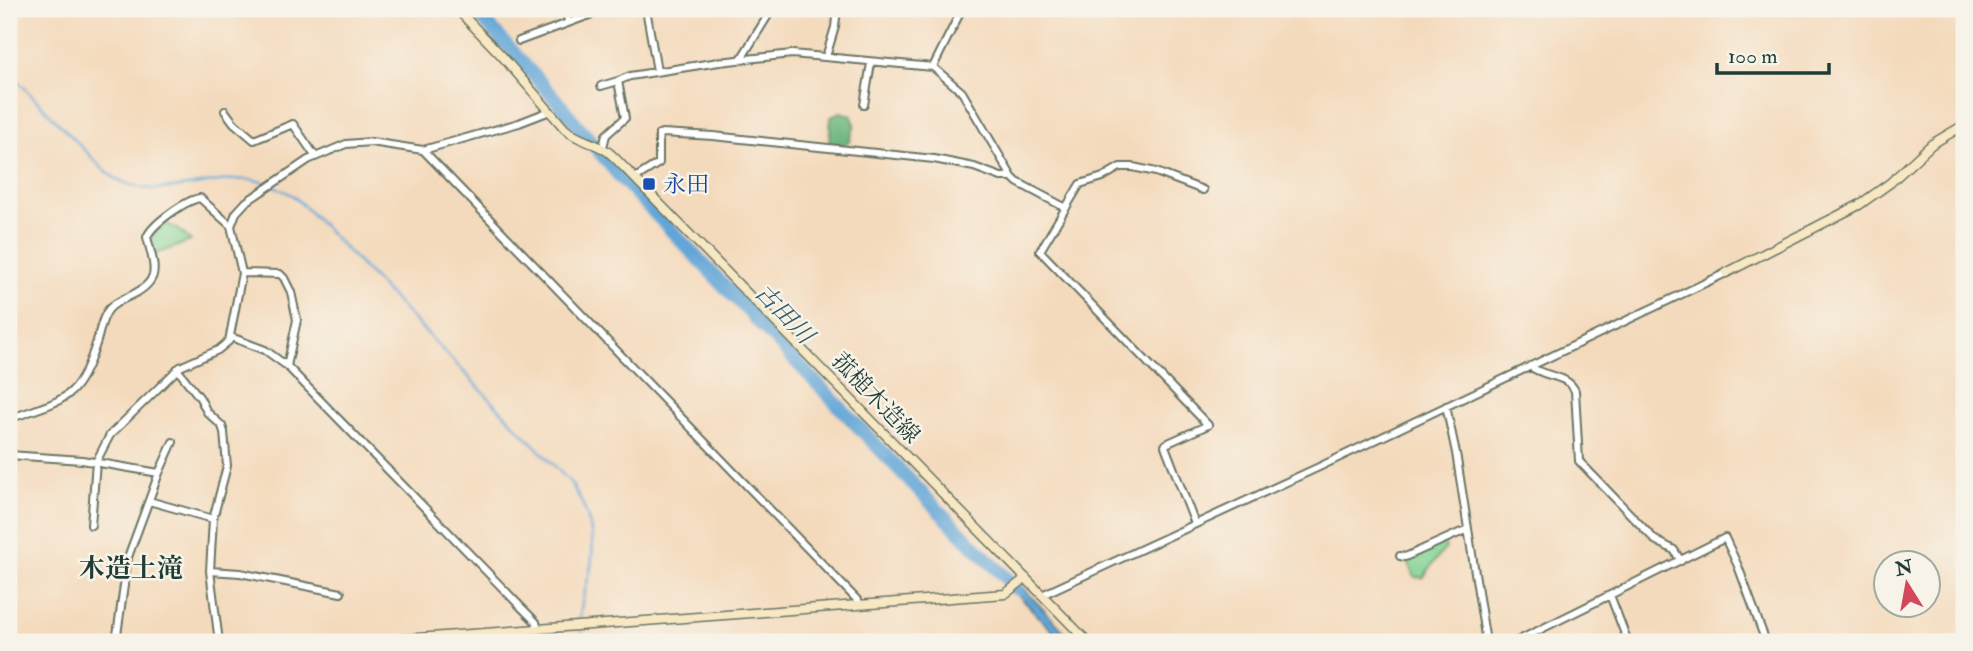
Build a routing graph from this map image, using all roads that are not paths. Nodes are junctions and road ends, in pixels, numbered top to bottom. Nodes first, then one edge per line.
1 (457, 9) edge
2 (565, 9) edge
3 (606, 9) edge
4 (646, 9) edge
5 (772, 9) edge
6 (838, 9) edge
7 (962, 9) edge
8 (568, 21) junction
9 (519, 41) dead end
10 (826, 57) junction
11 (741, 59) junction
12 (871, 63) junction
13 (933, 67) junction
14 (657, 71) junction
15 (618, 81) junction
16 (601, 86) dead end
17 (864, 105) dead end
18 (225, 111) dead end
19 (550, 111) junction
20 (1964, 125) edge
21 (602, 146) junction
22 (422, 150) junction
23 (314, 156) junction
24 (1012, 177) junction
25 (635, 178) junction
26 (1203, 190) dead end
27 (1066, 208) junction
28 (230, 226) junction
29 (242, 273) junction
30 (1726, 273) joint
31 (231, 337) junction
32 (287, 366) junction
33 (1530, 366) junction
34 (177, 369) junction
35 (1446, 406) junction
36 (9, 419) edge
37 (173, 442) dead end
38 (9, 455) edge
39 (96, 462) junction
40 (159, 473) junction
41 (149, 501) junction
42 (213, 519) junction
43 (1195, 524) junction
44 (91, 525) dead end
45 (1468, 529) junction
46 (1400, 556) dead end
47 (1681, 561) junction
48 (210, 572) junction
49 (1023, 580) junction
50 (341, 593) dead end
51 (1042, 595) junction
52 (1610, 595) junction
53 (862, 605) junction
54 (538, 629) junction
55 (116, 642) edge
56 (219, 642) edge
57 (363, 642) edge
58 (1087, 642) edge
59 (1486, 642) edge
60 (1515, 642) edge
61 (1628, 642) edge
62 (1766, 642) edge

1 - 19 street, 菰槌木造線
2 - 8 street
3 - 8 street
4 - 14 street
5 - 11 street
6 - 10 street
7 - 13 street
8 - 9 street
10 - 11 street
10 - 12 street
11 - 14 street
12 - 13 street
12 - 17 street
13 - 24 street
14 - 15 street
15 - 16 street
15 - 21 street
18 - 23 street
19 - 21 street, 菰槌木造線
19 - 22 street
20 - 30 street
21 - 25 street, 菰槌木造線
22 - 23 street
22 - 53 street
23 - 28 street
24 - 25 street
24 - 27 street
25 - 49 street, 菰槌木造線
26 - 27 street
27 - 43 street
28 - 29 street
28 - 36 street
29 - 31 street
29 - 32 street
30 - 33 street
31 - 32 street
31 - 34 street
32 - 54 street
33 - 35 street
33 - 47 street
34 - 39 street
34 - 42 street
35 - 43 street
35 - 45 street
37 - 40 street
38 - 39 street
39 - 40 street
39 - 44 street
40 - 41 street
41 - 42 street
41 - 55 street
42 - 48 street
43 - 51 street
45 - 46 street
45 - 59 street
47 - 52 street
47 - 62 street
48 - 50 street
48 - 56 street
49 - 51 street, 菰槌木造線
49 - 53 street
51 - 58 street, 菰槌木造線
52 - 60 street
52 - 61 street
53 - 54 street
54 - 57 street

